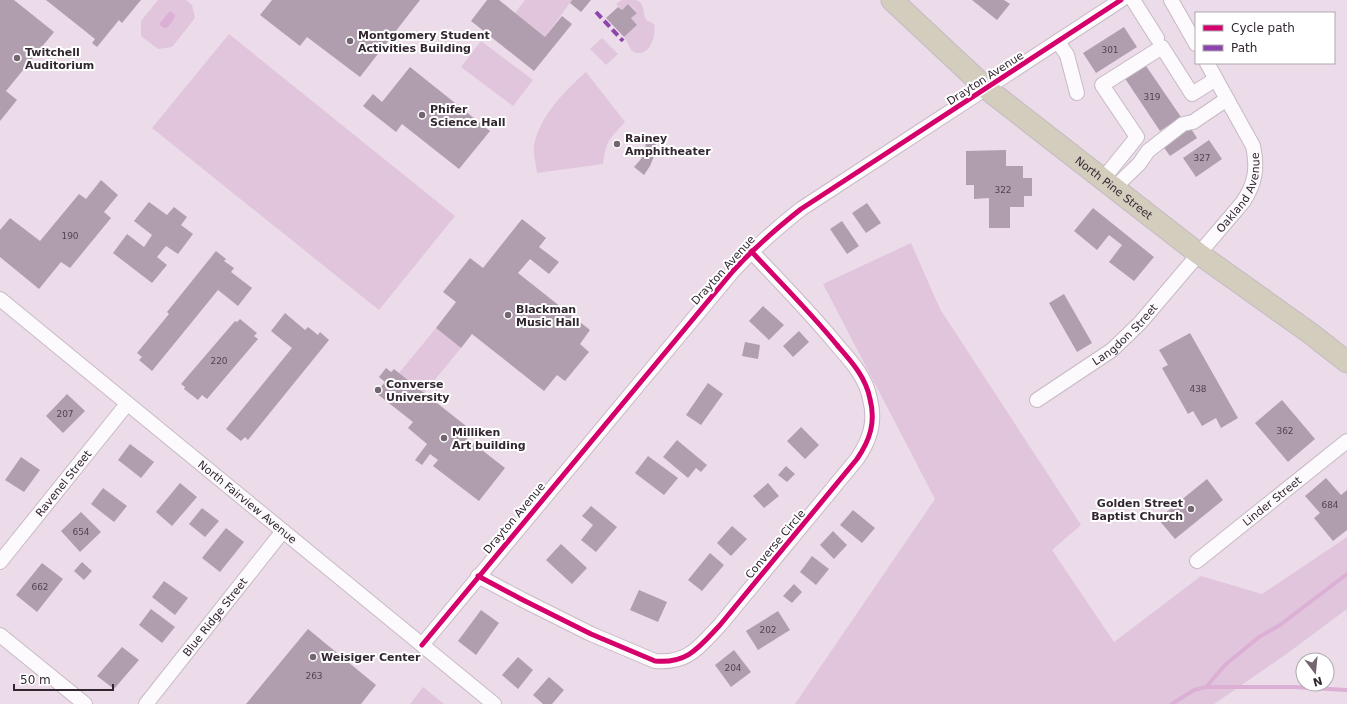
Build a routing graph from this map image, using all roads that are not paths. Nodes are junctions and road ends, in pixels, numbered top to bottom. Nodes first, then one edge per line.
1 (892, 0) edge
2 (1121, 0) edge
3 (1133, 0) edge
4 (1171, 0) edge
5 (1157, 38) dead end
6 (1058, 42) junction
7 (1195, 42) edge
8 (1208, 64) edge
9 (1216, 79) junction
10 (986, 88) junction
11 (1077, 93) dead end
12 (1227, 99) junction
13 (1109, 183) junction
14 (751, 252) junction
15 (1199, 254) junction
16 (0, 299) edge
17 (1347, 362) edge
18 (1037, 400) dead end
19 (127, 404) junction
20 (1347, 442) edge
21 (283, 531) junction
22 (0, 562) edge
23 (1197, 562) dead end
24 (478, 576) junction
25 (0, 635) edge
26 (422, 645) junction
27 (85, 704) edge
28 (146, 704) edge
29 (494, 704) edge

1 - 10 highway, North Pine Street
2 - 6 street, Drayton Avenue
3 - 5 street
4 - 7 street
6 - 10 street, Drayton Avenue
6 - 11 street
8 - 9 street, Oakland Avenue
9 - 12 street, Oakland Avenue
9 - 13 street
10 - 13 highway, North Pine Street
10 - 14 street, Drayton Avenue
12 - 13 street
12 - 15 street, Oakland Avenue
13 - 15 highway, North Pine Street
14 - 24 street, Drayton Avenue
14 - 24 street, Converse Circle
15 - 17 highway, North Pine Street
15 - 18 street, Langdon Street
16 - 19 street, North Fairview Avenue
19 - 21 street, North Fairview Avenue
19 - 22 street, Ravenel Street
20 - 23 street, Linder Street
21 - 26 street, North Fairview Avenue
21 - 28 street, Blue Ridge Street
24 - 26 street, Drayton Avenue
25 - 27 street
26 - 29 street, North Fairview Avenue

